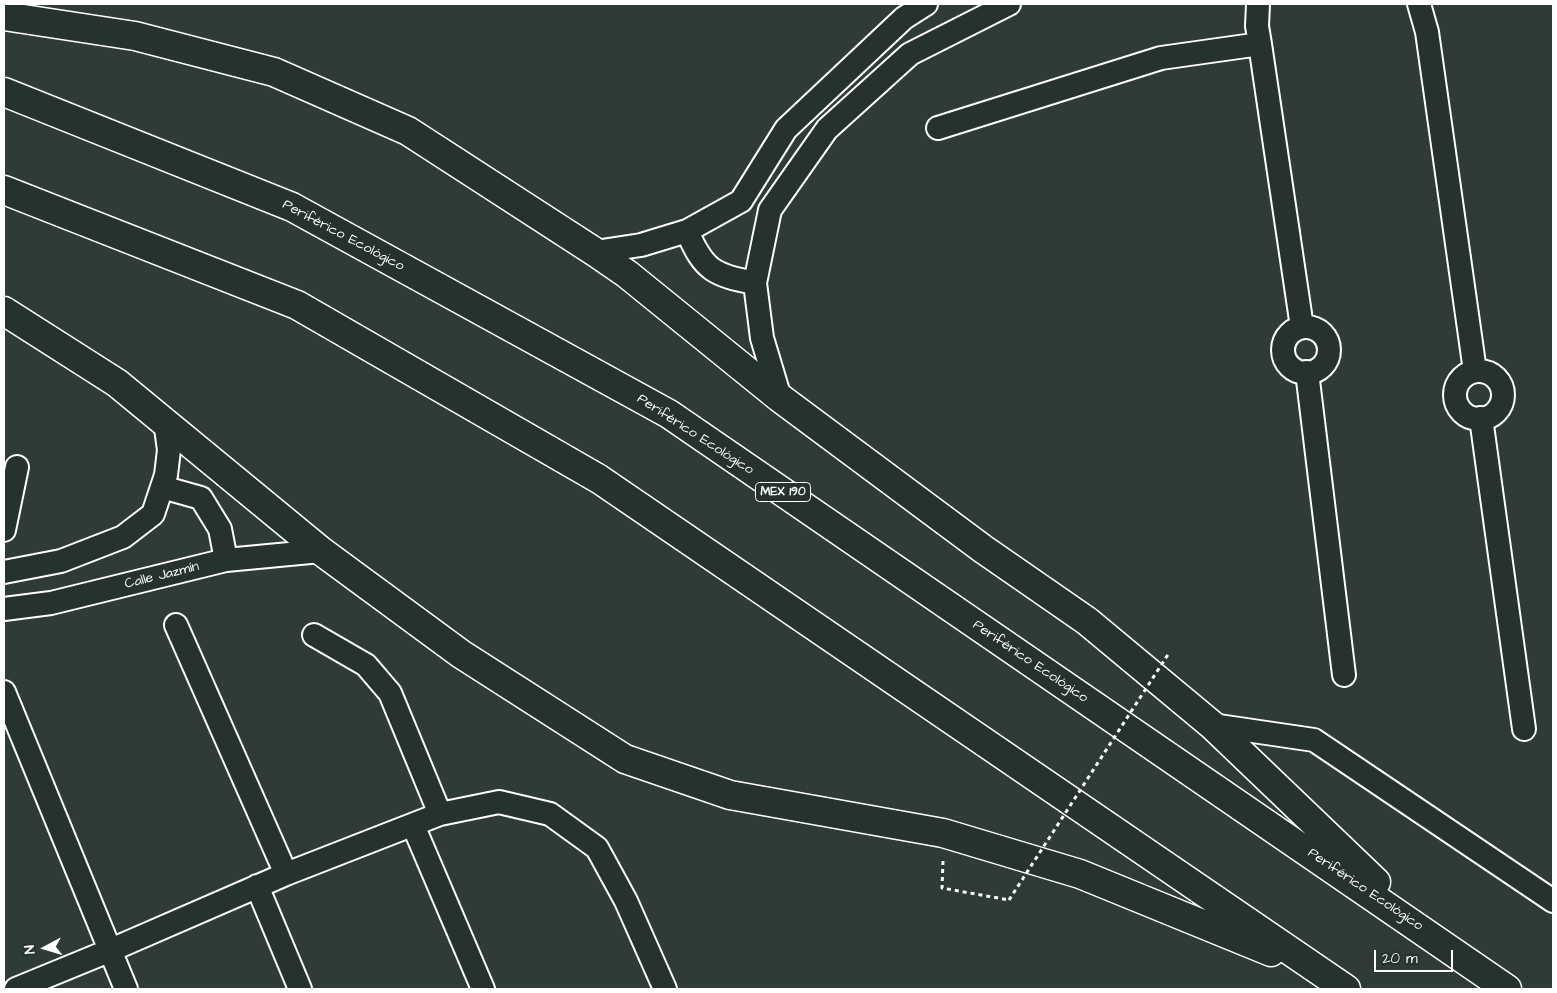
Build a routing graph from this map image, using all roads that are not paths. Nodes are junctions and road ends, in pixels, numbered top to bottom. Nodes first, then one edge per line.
1 (926, 4) edge
2 (1009, 4) edge
3 (1258, 4) edge
4 (1419, 4) edge
5 (905, 11) edge
6 (4, 16) edge
7 (1260, 44) junction
8 (4, 92) edge
9 (938, 128) dead end
10 (4, 190) edge
11 (687, 231) junction
12 (595, 252) junction
13 (755, 283) junction
14 (4, 311) edge
15 (1302, 328) junction
16 (1475, 371) junction
17 (1307, 372) junction
18 (780, 398) junction
19 (1481, 418) junction
20 (165, 421) junction
21 (17, 467) dead end
22 (162, 487) junction
23 (4, 530) edge
24 (321, 551) junction
25 (226, 560) junction
26 (4, 572) edge
27 (4, 609) edge
28 (176, 625) dead end
29 (314, 635) dead end
30 (1344, 675) dead end
31 (4, 692) edge
32 (1212, 724) junction
33 (1524, 728) dead end
34 (440, 814) junction
35 (413, 825) junction
36 (286, 874) junction
37 (257, 886) junction
38 (1553, 901) edge
39 (1432, 937) junction
40 (111, 950) junction
41 (1321, 972) junction
42 (16, 989) edge
43 (126, 989) edge
44 (300, 989) edge
45 (483, 989) edge
46 (665, 989) edge
47 (1346, 989) edge
48 (1507, 989) edge

1 - 5 street
2 - 13 street
3 - 7 street
4 - 16 street
5 - 11 street
6 - 12 highway
7 - 9 street
7 - 15 street
8 - 39 highway, Periférico Ecológico / MEX 190
10 - 41 highway
11 - 12 street
11 - 13 street
12 - 18 highway
13 - 18 street
14 - 20 highway
15 - 17 street
15 - 17 street
16 - 19 street
16 - 19 street
17 - 30 street
18 - 32 highway
19 - 33 street
20 - 22 street
20 - 24 highway
21 - 23 street
22 - 25 street
22 - 26 street
24 - 25 street, Calle Jazmín
24 - 41 highway
25 - 27 street, Calle Jazmín
28 - 36 street
29 - 34 street
31 - 40 street
32 - 38 street
32 - 39 highway
34 - 35 street
34 - 46 street
35 - 36 street
35 - 45 street
36 - 37 street
37 - 40 street
37 - 44 street
39 - 48 highway, Periférico Ecológico / MEX 190
40 - 42 street
40 - 43 street
41 - 47 highway

